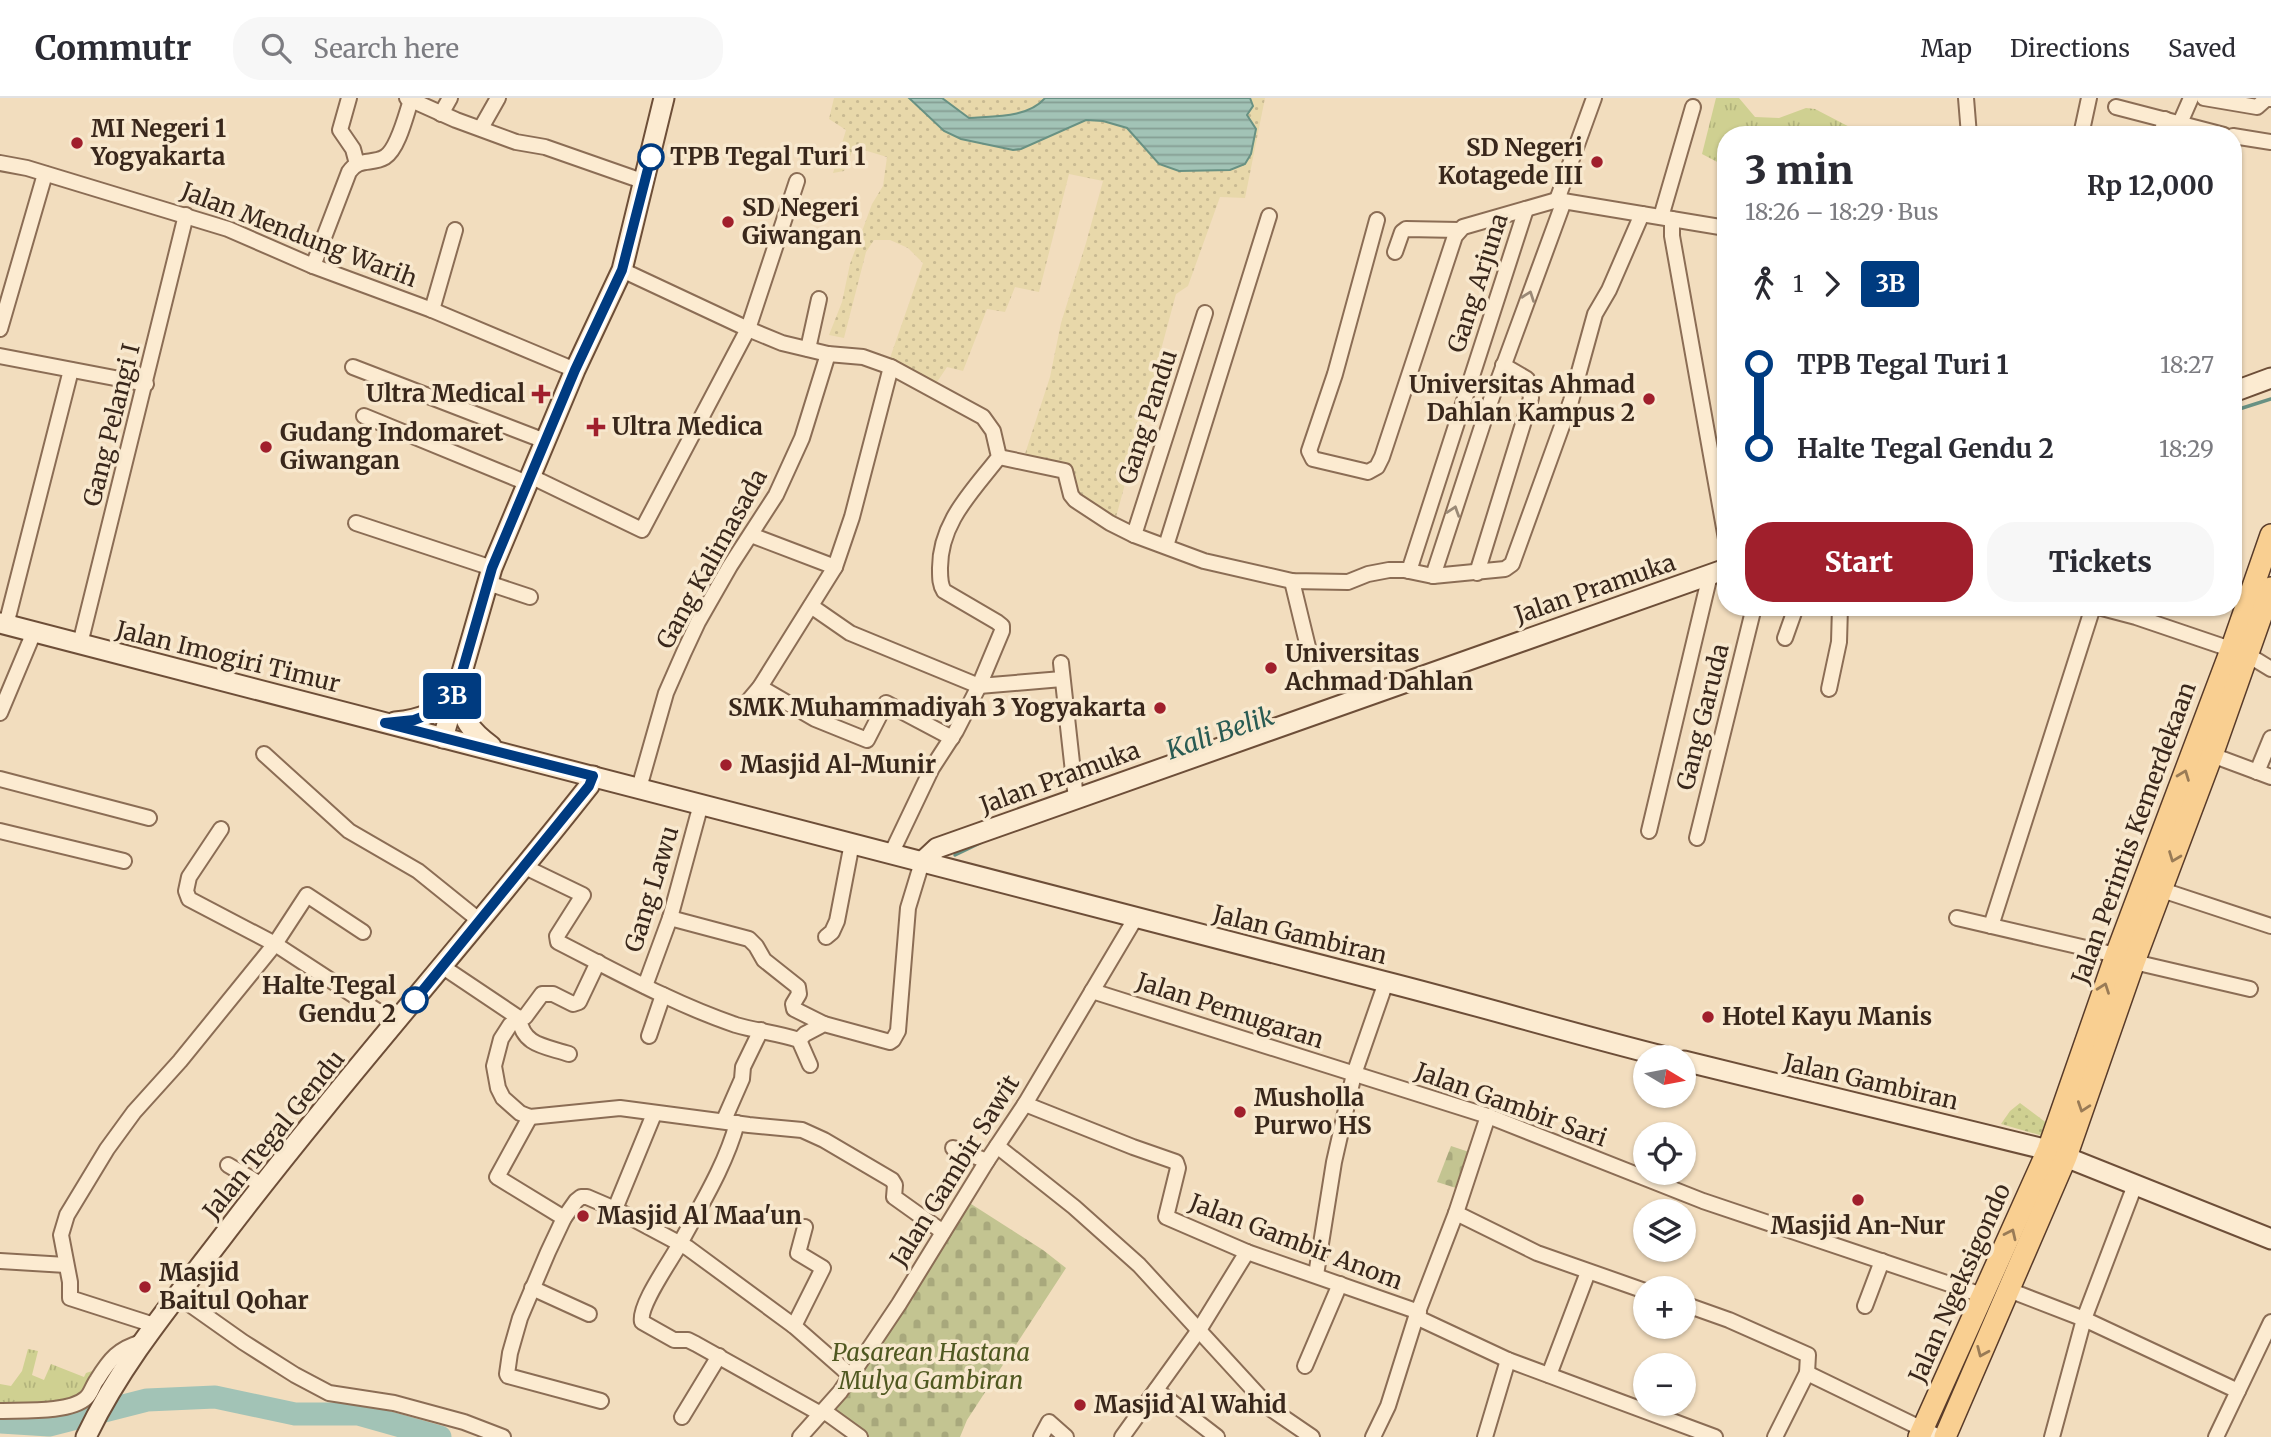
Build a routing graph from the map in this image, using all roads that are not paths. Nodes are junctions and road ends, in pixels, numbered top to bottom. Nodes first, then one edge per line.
1 (349, 98) edge
2 (450, 98) edge
3 (498, 98) edge
4 (664, 98) edge
5 (1594, 98) edge
6 (1966, 98) edge
7 (2191, 98) edge
8 (2204, 98) edge
9 (409, 99) edge
10 (2085, 99) edge
11 (2271, 99) edge
12 (1693, 107) dead end
13 (2116, 107) dead end
14 (441, 114) junction
15 (2165, 119) junction
16 (2180, 123) junction
17 (1968, 126) edge
18 (2082, 126) edge
19 (2163, 126) edge
20 (2191, 126) edge
21 (481, 128) junction
22 (2242, 137) edge
23 (2271, 142) edge
24 (0, 163) edge
25 (357, 164) junction
26 (45, 174) junction
27 (797, 181) dead end
28 (645, 182) junction
29 (1560, 201) junction
30 (1526, 209) junction
31 (1642, 214) junction
32 (186, 215) junction
33 (1269, 216) dead end
34 (1666, 218) junction
35 (1377, 220) dead end
36 (1717, 226) edge
37 (455, 230) dead end
38 (1459, 230) junction
39 (1395, 252) dead end
40 (313, 266) junction
41 (622, 270) junction
42 (819, 299) dead end
43 (432, 310) junction
44 (1205, 313) dead end
45 (0, 329) edge
46 (748, 330) junction
47 (808, 349) junction
48 (828, 354) junction
49 (0, 356) edge
50 (1503, 366) junction
51 (353, 367) dead end
52 (891, 367) junction
53 (71, 370) junction
54 (575, 370) junction
55 (2271, 378) edge
56 (146, 384) junction
57 (2242, 389) edge
58 (364, 416) dead end
59 (545, 441) junction
60 (999, 457) junction
61 (528, 479) junction
62 (1717, 488) edge
63 (356, 523) dead end
64 (751, 535) junction
65 (1133, 535) junction
66 (2271, 535) edge
67 (1166, 546) junction
68 (835, 567) junction
69 (1409, 571) junction
70 (1717, 572) edge
71 (1477, 573) junction
72 (490, 576) junction
73 (1433, 576) junction
74 (1717, 576) edge
75 (1292, 581) junction
76 (2271, 588) edge
77 (530, 597) dead end
78 (811, 606) junction
79 (1752, 616) edge
80 (1793, 616) edge
81 (1840, 616) edge
82 (2092, 616) edge
83 (2132, 616) edge
84 (3, 624) edge
85 (34, 632) junction
86 (1785, 638) dead end
87 (80, 644) junction
88 (1308, 647) dead end
89 (2239, 652) junction
90 (1061, 663) dead end
91 (2271, 669) edge
92 (1062, 679) junction
93 (979, 686) junction
94 (760, 687) junction
95 (1829, 689) dead end
96 (456, 693) junction
97 (744, 706) dead end
98 (0, 713) edge
99 (385, 723) junction
100 (443, 738) junction
101 (952, 738) junction
102 (2271, 738) edge
103 (500, 752) junction
104 (264, 754) dead end
105 (2212, 755) junction
106 (2264, 775) edge
107 (593, 776) junction
108 (0, 779) edge
109 (639, 788) junction
110 (1076, 799) junction
111 (701, 804) junction
112 (149, 818) dead end
113 (221, 829) dead end
114 (0, 831) edge
115 (1649, 831) dead end
116 (1697, 838) dead end
117 (852, 843) junction
118 (891, 854) junction
119 (124, 861) dead end
120 (922, 862) junction
121 (525, 867) junction
122 (2162, 890) junction
123 (670, 918) junction
124 (1957, 918) dead end
125 (1135, 919) junction
126 (480, 921) junction
127 (1991, 926) junction
128 (2271, 926) edge
129 (363, 932) dead end
130 (826, 937) dead end
131 (275, 944) junction
132 (2125, 958) junction
133 (598, 962) junction
134 (443, 967) junction
135 (1385, 982) junction
136 (645, 986) junction
137 (2250, 989) dead end
138 (1092, 991) junction
139 (663, 995) junction
140 (519, 1018) junction
141 (396, 1023) junction
142 (824, 1024) junction
143 (761, 1030) junction
144 (649, 1036) dead end
145 (799, 1040) junction
146 (1633, 1048) edge
147 (569, 1054) dead end
148 (810, 1065) dead end
149 (1696, 1065) edge
150 (1354, 1074) junction
151 (1025, 1104) junction
152 (654, 1114) junction
153 (1488, 1116) junction
154 (530, 1117) junction
155 (731, 1122) junction
156 (997, 1146) junction
157 (953, 1148) dead end
158 (2057, 1153) junction
159 (987, 1161) junction
160 (228, 1165) dead end
161 (262, 1185) junction
162 (2135, 1185) junction
163 (615, 1209) junction
164 (1456, 1213) junction
165 (564, 1218) junction
166 (805, 1227) dead end
167 (943, 1231) junction
168 (2271, 1239) edge
169 (681, 1243) junction
170 (1247, 1252) junction
171 (0, 1261) edge
172 (1882, 1261) junction
173 (66, 1265) junction
174 (1588, 1272) junction
175 (1316, 1275) junction
176 (1340, 1284) junction
177 (1633, 1287) edge
178 (532, 1288) junction
179 (2009, 1290) junction
180 (178, 1296) junction
181 (1983, 1296) junction
182 (1865, 1306) dead end
183 (1696, 1308) edge
184 (589, 1314) dead end
185 (1417, 1315) junction
186 (2084, 1319) junction
187 (2271, 1322) edge
188 (154, 1325) junction
189 (794, 1326) junction
190 (1199, 1330) junction
191 (142, 1342) junction
192 (719, 1356) junction
193 (1508, 1360) junction
194 (1305, 1366) dead end
195 (1807, 1373) junction
196 (1549, 1375) junction
197 (851, 1376) junction
198 (1156, 1390) junction
199 (2238, 1391) junction
200 (601, 1401) dead end
201 (0, 1411) edge
202 (823, 1413) junction
203 (682, 1417) dead end
204 (1927, 1434) edge
205 (87, 1435) edge
206 (503, 1437) edge
207 (800, 1437) edge
208 (859, 1437) edge
209 (1041, 1437) edge
210 (1066, 1437) edge
211 (1122, 1437) edge
212 (1217, 1437) edge
213 (1312, 1437) edge
214 (1373, 1437) edge
215 (1485, 1437) edge
216 (1715, 1437) edge
217 (1775, 1437) edge
218 (1945, 1437) edge
219 (2052, 1437) edge
220 (2216, 1437) edge

1 - 25 street
2 - 14 street
3 - 21 street
4 - 28 main road
5 - 29 street
6 - 17 street
7 - 16 street
8 - 11 street
9 - 14 street
9 - 25 street
10 - 18 street
12 - 34 street
13 - 15 street
14 - 21 street
15 - 16 street
15 - 19 street
16 - 20 street
21 - 28 street
22 - 23 street
24 - 26 street, Jalan Mendung Warih
25 - 40 street
26 - 32 street, Jalan Mendung Warih
26 - 45 street
27 - 46 street
28 - 41 main road
29 - 30 street
29 - 31 street
50 -> 29 street
30 - 38 street
30 - 69 street, Gang Arjuna
31 - 34 street
31 - 71 street
32 - 40 street, Jalan Mendung Warih
32 - 56 street, Gang Pelangi I
33 - 67 street
34 - 36 street
34 - 62 street
35 - 38 street
37 - 43 street
38 - 39 street
40 - 43 street, Jalan Mendung Warih
41 - 46 street
41 - 54 main road
42 - 47 street
43 - 54 street, Jalan Mendung Warih
44 - 65 street, Gang Pandu
46 - 47 street
46 - 61 street
47 - 48 street
48 - 52 street
48 - 64 street, Gang Kalimasada
49 - 53 street
50 - 71 street
73 -> 50 street
51 - 59 street
52 - 60 street
52 - 68 street
53 - 56 street
53 - 84 street
54 - 59 main road
55 - 57 main road
56 - 87 street, Gang Pelangi I
58 - 61 street
59 - 61 main road
60 - 65 street
60 - 93 street
61 - 72 main road
63 - 72 street
64 - 68 street
64 - 109 street, Gang Kalimasada
65 - 67 street
66 - 89 main road, Jalan Perintis Kemerdekaan
67 - 75 street
68 - 78 street
69 - 73 street
69 - 75 street
70 - 110 main road, Jalan Pramuka
71 - 73 street
72 - 77 street
72 - 96 main road
74 - 115 street
75 - 88 street
76 - 89 main road, Jalan Perintis Kemerdekaan
78 - 93 street
78 - 94 street
79 - 116 street, Gang Garuda
80 - 86 street
81 - 95 street
82 - 127 street
83 - 89 street
84 - 85 main road, Jalan Imogiri Timur
85 - 87 main road, Jalan Imogiri Timur
85 - 98 street
87 - 99 main road, Jalan Imogiri Timur
89 - 91 street
89 - 105 main road, Jalan Perintis Kemerdekaan
132 -> 89 main road, Jalan Perintis Kemerdekaan
90 - 92 street
92 - 93 street
92 - 110 street
93 - 101 street
94 - 97 street
94 - 101 street
96 - 99 main road
96 - 100 main road
96 - 103 main road
99 - 100 main road, Jalan Imogiri Timur
100 - 103 main road
101 - 118 street
102 - 106 street
103 - 107 main road
104 - 126 street
105 - 106 street
105 -> 122 main road, Jalan Perintis Kemerdekaan
107 - 109 main road
107 - 121 main road, Jalan Tegal Gendu
108 - 112 street
109 - 111 main road
110 - 120 main road, Jalan Pramuka
111 - 117 main road
111 - 123 street, Gang Lawu
113 - 131 street
114 - 119 street
117 - 118 main road
117 - 130 street
118 - 120 main road
120 - 125 main road, Jalan Gambiran
120 - 142 street
121 - 126 main road, Jalan Tegal Gendu
121 - 133 street
122 - 128 street
122 - 132 main road, Jalan Perintis Kemerdekaan
123 - 136 street, Gang Lawu
123 - 142 street
124 - 127 street
125 - 135 main road, Jalan Gambiran
125 - 138 street, Jalan Gambir Sawit
126 - 134 main road, Jalan Tegal Gendu
127 - 132 street
129 - 131 street
131 - 141 street
131 - 173 street
132 - 137 street
132 - 158 main road, Jalan Perintis Kemerdekaan
133 - 136 street
133 - 140 street
134 - 140 street
134 - 141 main road, Jalan Tegal Gendu
135 - 146 main road, Jalan Gambiran
135 - 150 street
136 - 139 street
138 - 150 street, Jalan Pemugaran
138 - 151 street, Jalan Gambir Sawit
139 - 143 street
139 - 144 street
140 - 147 street
140 - 154 street
141 - 161 main road, Jalan Tegal Gendu
142 - 145 street
143 - 145 street
143 - 155 street
145 - 148 street
149 - 158 main road, Jalan Gambiran
150 - 153 street, Jalan Gambir Sari
150 - 175 street
151 - 156 street, Jalan Gambir Sawit
151 - 170 street, Jalan Gambir Anom
152 - 154 street
152 - 155 street
152 - 163 street
153 - 164 street
153 - 172 street, Jalan Gambir Sari
154 - 165 street
155 - 167 street
155 - 169 street
156 - 159 street, Jalan Gambir Sawit
156 - 190 street
157 - 159 street
158 - 162 main road, Jalan Gambiran
158 - 179 main road, Jalan Ngeksigondo
181 -> 158 main road, Jalan Ngeksigondo
159 - 167 street, Jalan Gambir Sawit
160 - 161 street
161 - 180 main road, Jalan Tegal Gendu
162 - 168 main road, Jalan Gambiran
162 - 186 street
163 - 165 street
163 - 169 street
164 - 174 street
164 - 185 street
165 - 178 street
166 - 189 street
167 - 197 street, Jalan Gambir Sawit
169 - 189 street
169 - 192 street
170 - 175 street, Jalan Gambir Anom
170 - 190 street
171 - 173 street
172 - 181 street, Jalan Gambir Sari
172 - 182 street
173 - 188 street
174 - 177 street
174 - 196 street
175 - 176 street, Jalan Gambir Anom
176 - 185 street, Jalan Gambir Anom
176 - 194 street
178 - 184 street
178 - 200 street
179 - 186 street
179 -> 218 main road, Jalan Ngeksigondo
180 - 188 main road, Jalan Tegal Gendu
180 - 206 street
181 - 204 main road, Jalan Ngeksigondo
183 - 195 street
185 - 193 street, Jalan Gambir Anom
185 - 214 street
186 - 199 street
186 - 219 street
187 - 199 street
188 - 191 main road, Jalan Tegal Gendu
189 - 197 street
190 - 198 street
190 - 213 street
191 - 201 street
191 - 205 main road, Jalan Tegal Gendu
192 - 202 street
192 - 203 street
193 - 196 street, Jalan Gambir Anom
193 - 215 street
195 - 204 street
195 - 217 street
196 - 216 street, Jalan Gambir Anom
197 - 202 street, Jalan Gambir Sawit
198 - 211 street
198 - 212 street
199 - 220 street
202 - 207 street, Jalan Gambir Sawit
202 - 208 street
209 - 210 street

